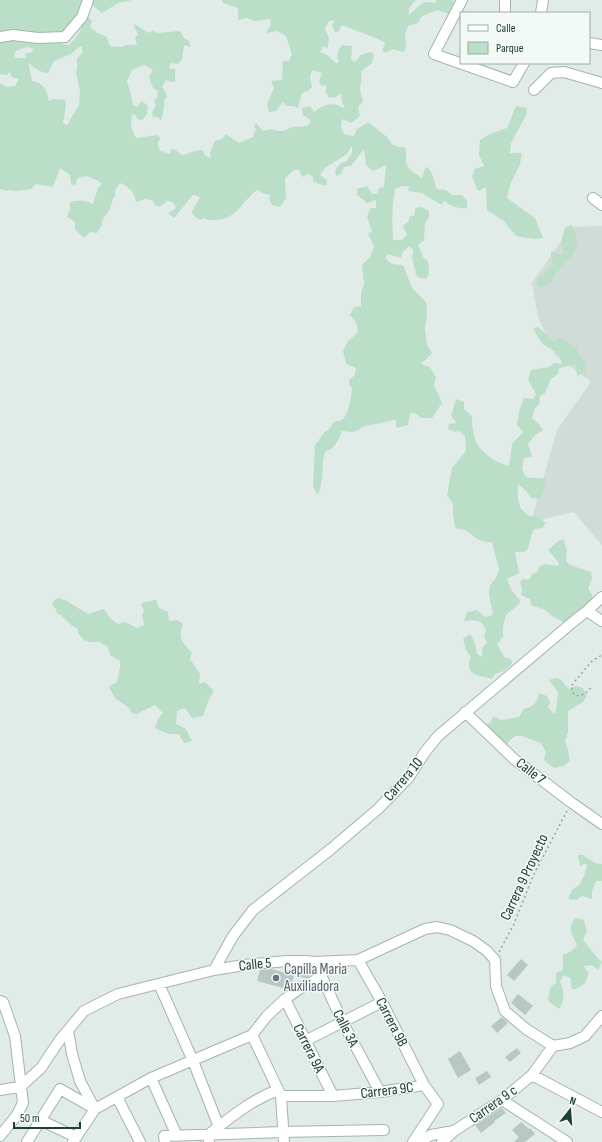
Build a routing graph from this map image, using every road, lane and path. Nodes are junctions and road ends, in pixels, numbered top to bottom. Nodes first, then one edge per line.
1 (88, 0) edge
2 (462, 0) edge
3 (505, 0) edge
4 (543, 0) edge
5 (505, 12) edge
6 (541, 12) edge
7 (457, 18) edge
8 (0, 37) edge
9 (590, 43) edge
10 (602, 45) edge
11 (460, 63) edge
12 (462, 64) edge
13 (523, 64) edge
14 (602, 83) edge
15 (534, 90) dead end
16 (593, 198) dead end
17 (602, 205) edge
18 (602, 597) edge
19 (587, 611) junction
20 (602, 621) edge
21 (602, 655) edge
22 (591, 688) dead end
23 (465, 712) junction
24 (572, 803) junction
25 (602, 824) edge
26 (358, 960) junction
27 (495, 960) junction
28 (315, 962) junction
29 (214, 970) junction
30 (322, 978) junction
31 (159, 984) junction
32 (285, 999) junction
33 (0, 1001) edge
34 (382, 1002) junction
35 (602, 1016) edge
36 (343, 1023) junction
37 (68, 1030) junction
38 (252, 1035) junction
39 (305, 1041) junction
40 (553, 1046) junction
41 (193, 1061) junction
42 (532, 1075) junction
43 (151, 1078) junction
44 (424, 1085) junction
45 (20, 1087) junction
46 (0, 1090) edge
47 (380, 1092) junction
48 (280, 1093) junction
49 (334, 1096) junction
50 (117, 1097) junction
51 (502, 1100) junction
52 (95, 1109) junction
53 (602, 1112) edge
54 (40, 1120) junction
55 (219, 1127) junction
56 (384, 1130) dead end
57 (454, 1131) junction
58 (0, 1136) edge
59 (176, 1136) junction
60 (283, 1137) edge
61 (209, 1138) edge
62 (245, 1138) edge
63 (164, 1139) edge
64 (75, 1140) edge
65 (27, 1142) edge
66 (140, 1142) edge
67 (413, 1142) edge
68 (419, 1142) edge
69 (442, 1142) edge
70 (567, 1142) edge

1 - 8 street
2 - 7 street
3 - 5 street
4 - 6 street
7 - 11 street
9 - 10 street
12 - 13 street
14 - 15 street
16 - 17 street
18 - 19 street, Carrera 10
19 - 20 street
19 - 23 street, Carrera 10
21 - 22 path
23 - 24 street, Calle 7
23 - 29 street, Carrera 10
24 - 25 street, Calle 7
24 - 27 path, Carrera 9 Proyecto
26 - 27 street, Calle 5
26 - 28 street, Calle 5
26 - 34 street, Carrera 9B
27 - 40 street
28 - 29 street, Calle 5
28 - 30 street, Calle 3A
29 - 31 street, Calle 5
30 - 32 street
30 - 36 street, Calle 3A
31 - 37 street, Calle 5
31 - 41 street
32 - 38 street
32 - 39 street, Carrera 9A
33 - 45 street
34 - 36 street
34 - 44 street, Carrera 9B
35 - 40 street
36 - 39 street
36 - 47 street, Calle 3A
37 - 45 street, Calle 5
37 - 52 street
38 - 41 street
38 - 48 street
39 - 49 street, Carrera 9A
40 - 42 street, Carrera 9 c
41 - 43 street
41 - 55 street
42 - 51 street, Carrera 9 c
42 - 53 street
43 - 50 street
43 - 59 street
44 - 47 street, Carrera 9C
44 - 67 street, Carrera 9C
45 - 46 street
45 - 58 street
47 - 49 street, Carrera 9C
48 - 49 street, Carrera 9C
48 - 55 street, Carrera 9C
48 - 60 street
50 - 52 street
50 - 66 street
51 - 57 street, Carrera 9 c
51 - 70 street
52 - 54 street
52 - 64 street
54 - 64 street
54 - 65 street
55 - 61 street, Carrera 9C
56 - 60 street
57 - 68 street, Carrera 9 c
57 - 69 street
59 - 61 street
59 - 63 street
60 - 62 street
61 - 62 street

